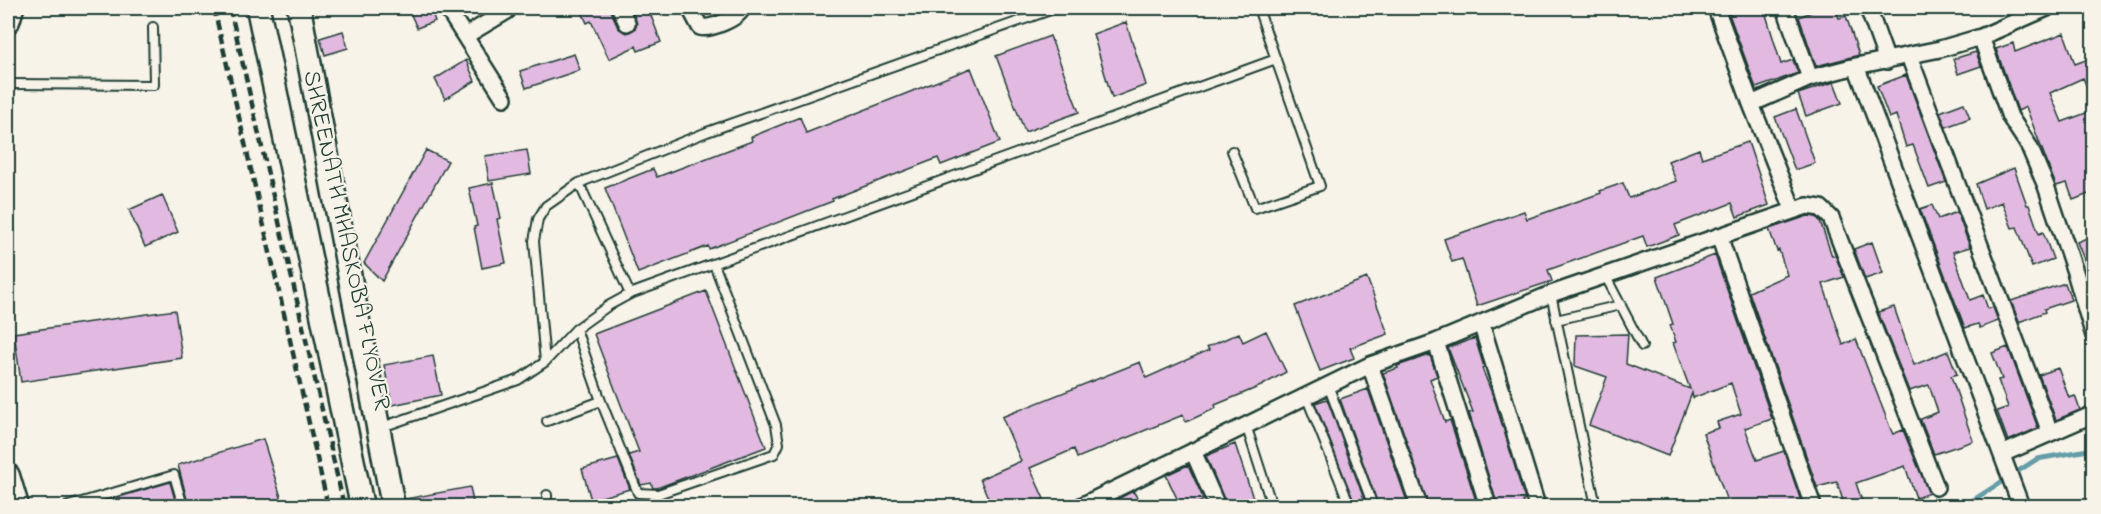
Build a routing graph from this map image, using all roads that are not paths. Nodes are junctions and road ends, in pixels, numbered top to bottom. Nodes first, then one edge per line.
1 (12, 8) edge
2 (258, 8) edge
3 (272, 8) edge
4 (285, 8) edge
5 (299, 8) edge
6 (447, 8) edge
7 (620, 8) edge
8 (690, 8) edge
9 (742, 8) edge
10 (1056, 8) edge
11 (1258, 8) edge
12 (1716, 8) edge
13 (1785, 8) edge
14 (1868, 8) edge
15 (2047, 8) edge
16 (507, 11) dead end
17 (8, 21) edge
18 (627, 23) dead end
19 (153, 27) dead end
20 (465, 36) junction
21 (1981, 37) junction
22 (1909, 56) junction
23 (1276, 59) junction
24 (1887, 61) junction
25 (1856, 66) junction
26 (1810, 78) junction
27 (8, 84) edge
28 (504, 98) dead end
29 (1751, 104) junction
30 (1232, 151) dead end
31 (579, 183) junction
32 (1793, 209) junction
33 (1719, 236) junction
34 (714, 264) junction
35 (1605, 275) junction
36 (630, 294) junction
37 (1551, 294) junction
38 (1621, 305) junction
39 (1556, 320) junction
40 (1481, 323) junction
41 (576, 329) junction
42 (2094, 336) edge
43 (1436, 342) junction
44 (1642, 346) dead end
45 (545, 362) junction
46 (1370, 365) junction
47 (1328, 385) junction
48 (1306, 396) junction
49 (601, 401) junction
50 (2094, 414) edge
51 (547, 421) dead end
52 (1246, 424) junction
53 (2050, 432) junction
54 (373, 444) junction
55 (1193, 451) junction
56 (2004, 458) junction
57 (8, 476) edge
58 (357, 482) junction
59 (1936, 487) dead end
60 (547, 495) dead end
61 (2019, 501) edge
62 (1086, 505) edge
63 (17, 507) edge
64 (68, 507) edge
65 (183, 507) edge
66 (362, 507) edge
67 (393, 507) edge
68 (547, 507) edge
69 (1217, 507) edge
70 (1272, 507) edge
71 (1350, 507) edge
72 (1373, 507) edge
73 (1419, 507) edge
74 (1488, 507) edge
75 (1537, 507) edge
76 (1596, 507) edge
77 (1813, 507) edge

1 - 17 main road
2 - 58 main road
3 - 54 main road, SHREENATH MHASKOBA FLYOVER
4 - 54 main road, SHREENATH MHASKOBA FLYOVER
5 - 54 main road
6 - 20 street
7 - 18 street
8 - 9 street
10 - 31 lane
11 - 23 lane
12 - 29 street
13 - 26 street
14 - 24 street
15 - 21 street
16 - 20 street
19 - 27 lane
20 - 28 street
21 - 22 street
21 - 42 street
22 - 24 street
22 - 53 street
23 - 30 lane
23 - 34 lane
24 - 25 street
25 - 26 street
25 - 56 street
26 - 29 street
29 - 32 street
31 - 36 lane
31 - 45 lane
32 - 33 street
32 - 59 street
33 - 35 street
33 - 77 street
34 - 36 lane
34 - 49 lane
35 - 37 street
35 - 38 lane
36 - 41 lane
37 - 39 lane
37 - 40 street
38 - 39 lane
38 - 44 lane
39 - 76 lane
40 - 43 street
40 - 75 street
41 - 45 lane
41 - 49 lane
43 - 46 street
43 - 74 street
45 - 54 lane
46 - 47 street
46 - 73 street
47 - 48 street
47 - 72 lane
48 - 52 street
48 - 71 lane
49 - 51 lane
50 - 53 street
52 - 55 street
52 - 70 lane
53 - 56 street
54 - 58 main road, SHREENATH MHASKOBA FLYOVER
54 - 67 main road, SHREENATH MHASKOBA FLYOVER
55 - 62 street
55 - 69 street
56 - 61 street
57 - 63 main road
58 - 66 main road
60 - 68 lane
64 - 65 lane

